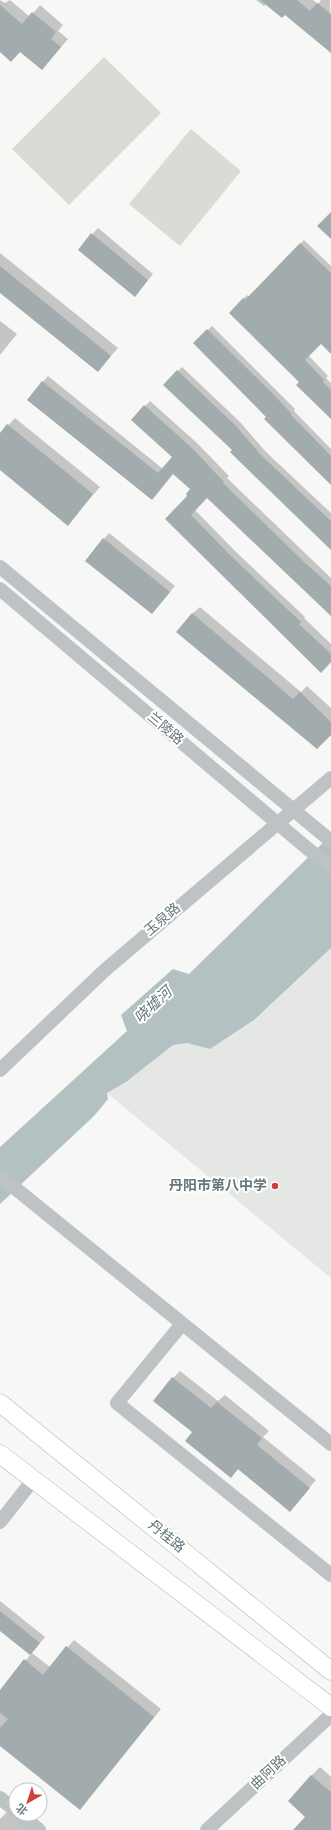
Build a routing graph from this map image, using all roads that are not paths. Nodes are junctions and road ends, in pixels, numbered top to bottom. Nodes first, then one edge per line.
1 (0, 567) edge
2 (0, 589) edge
3 (331, 778) edge
4 (293, 810) junction
5 (277, 823) junction
6 (331, 841) edge
7 (331, 867) edge
8 (0, 1070) edge
9 (0, 1176) edge
10 (182, 1324) junction
11 (0, 1402) edge
12 (331, 1444) edge
13 (0, 1454) edge
14 (33, 1480) junction
15 (0, 1522) edge
16 (331, 1575) edge
17 (331, 1671) edge
18 (331, 1707) edge
19 (331, 1715) edge
20 (0, 1798) edge
21 (8, 1804) edge
22 (29, 1822) edge
23 (39, 1830) edge
24 (207, 1830) edge

1 - 4 street, 兰陵路
2 - 5 street, 兰陵路
3 - 4 street, 玉泉路
4 - 5 street, 玉泉路
4 - 6 street, 兰陵路
5 - 7 street, 兰陵路
5 - 8 street, 玉泉路
9 - 10 street
10 - 12 street
10 - 16 street
11 - 17 main road, 丹桂路
13 - 14 main road
14 - 15 street
14 - 18 main road
19 - 24 street, 曲阿路
20 - 21 street
22 - 23 street

